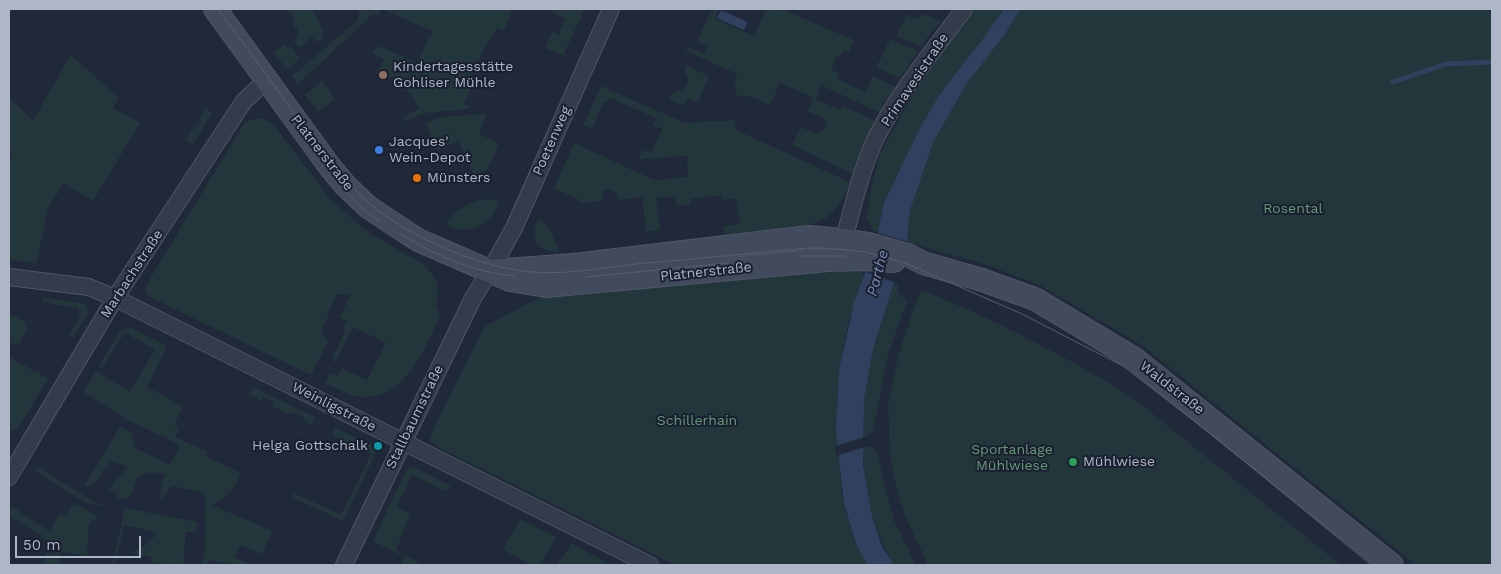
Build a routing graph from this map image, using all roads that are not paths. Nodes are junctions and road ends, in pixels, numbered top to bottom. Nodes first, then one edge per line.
1 (215, 9) edge
2 (611, 9) edge
3 (964, 9) edge
4 (267, 80) junction
5 (844, 240) junction
6 (867, 252) junction
7 (490, 271) junction
8 (9, 277) edge
9 (115, 298) junction
10 (403, 442) junction
11 (9, 477) edge
12 (344, 565) edge
13 (650, 565) edge
14 (1392, 565) edge

1 - 4 main road, Platnerstraße
2 - 7 street, Poetenweg
3 - 5 street, Primavesistraße
4 - 7 main road, Platnerstraße
4 - 9 street, Marbachstraße
5 - 6 main road, Waldstraße
5 - 7 main road, Platnerstraße
6 - 7 main road, Platnerstraße
6 - 14 main road, Waldstraße
7 - 10 street, Stallbaumstraße
8 - 9 street, Weinligstraße
9 - 10 street, Weinligstraße
9 - 11 street, Marbachstraße
10 - 12 street, Stallbaumstraße
10 - 13 street, Weinligstraße

